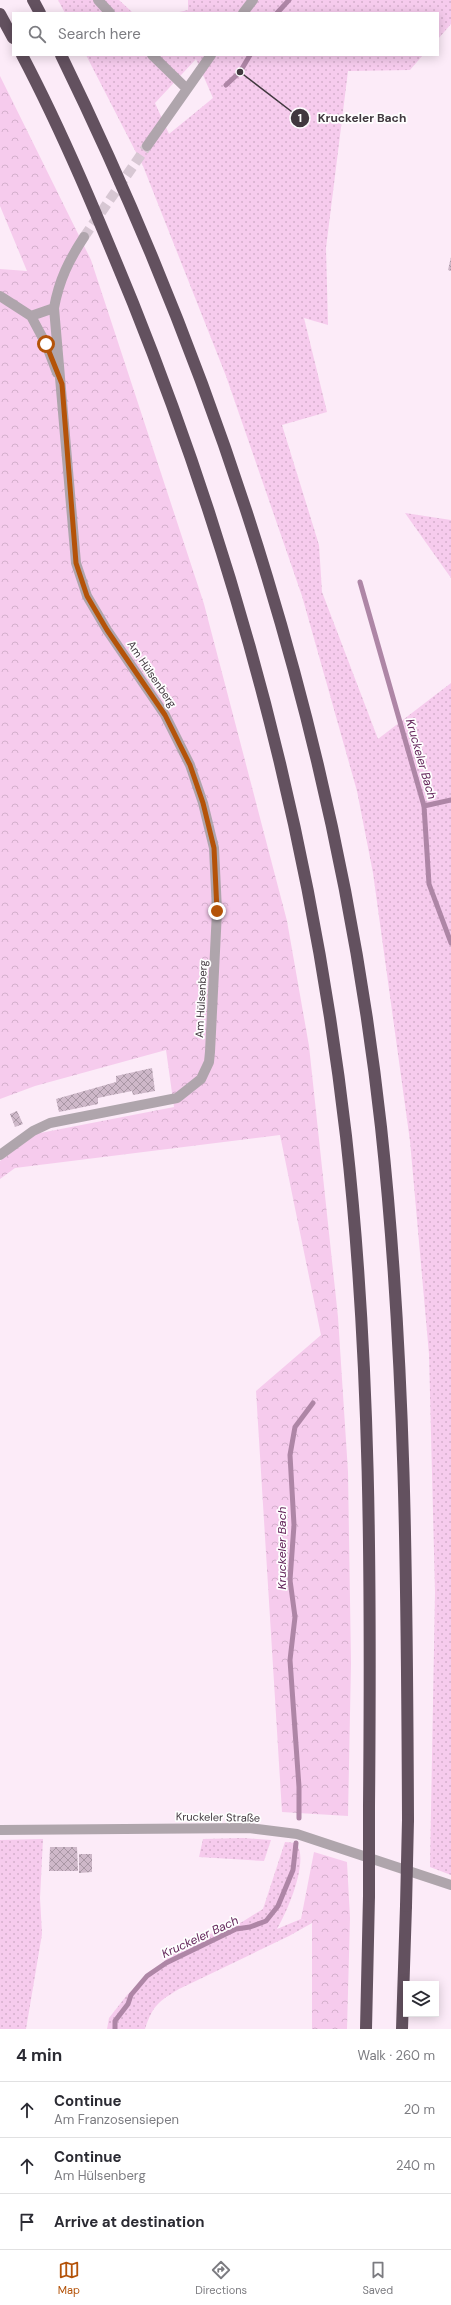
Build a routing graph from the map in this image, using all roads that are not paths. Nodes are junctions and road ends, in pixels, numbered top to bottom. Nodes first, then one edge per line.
1 (33, 0) edge
2 (98, 0) edge
3 (253, 0) edge
4 (39, 12) edge
5 (109, 12) edge
6 (244, 12) edge
7 (0, 14) edge
8 (12, 36) edge
9 (22, 56) edge
10 (61, 56) edge
11 (153, 56) edge
12 (210, 56) edge
13 (187, 89) junction
14 (147, 146) tunnel mouth
15 (84, 237) tunnel mouth
16 (0, 296) edge
17 (54, 308) junction
18 (31, 316) junction
19 (62, 384) junction
20 (0, 1155) edge
21 (0, 1830) edge
22 (451, 1884) edge
23 (366, 2029) edge
24 (402, 2029) edge

1 - 4 highway
2 - 5 street
3 - 6 street
7 - 8 highway
9 - 23 highway, bridge
10 - 24 highway, bridge
11 - 13 street
12 - 13 street
13 - 14 street
15 - 17 street, Am Hülsenberg
16 - 18 street
17 - 18 street
17 - 19 street, Am Hülsenberg
18 - 19 street
19 - 20 street, Am Hülsenberg
21 - 22 street, Kruckeler Straße

